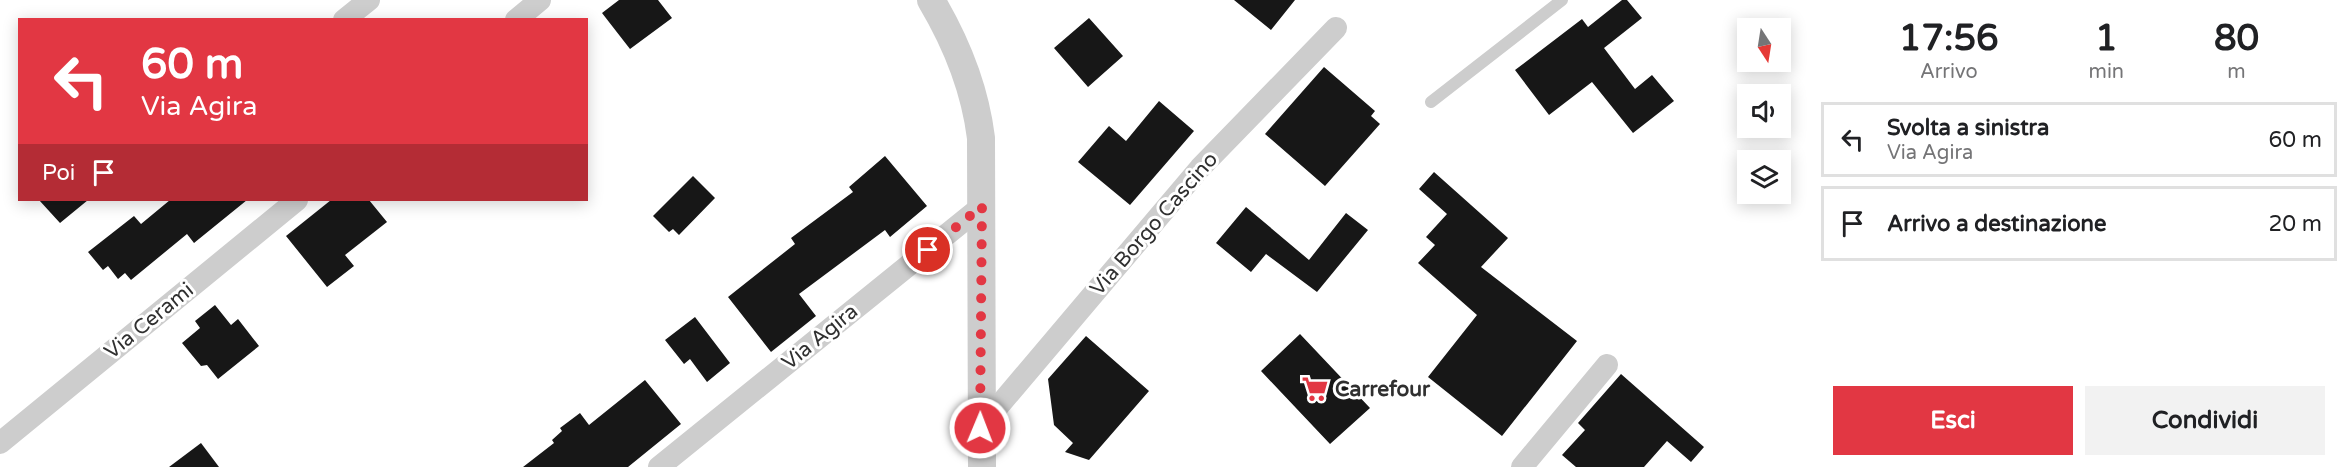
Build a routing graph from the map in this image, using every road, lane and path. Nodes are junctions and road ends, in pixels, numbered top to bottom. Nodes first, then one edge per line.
1 (369, 0) edge
2 (540, 0) edge
3 (931, 0) edge
4 (1562, 0) edge
5 (346, 18) edge
6 (518, 18) edge
7 (1336, 28) dead end
8 (1431, 102) dead end
9 (296, 201) edge
10 (982, 206) junction
11 (1606, 365) dead end
12 (980, 428) junction
13 (0, 443) edge
14 (659, 467) edge
15 (982, 467) edge
16 (1522, 467) edge

1 - 5 street
2 - 6 street
3 - 10 street
4 - 8 lane
7 - 12 street, Via Borgo Cascino
9 - 13 street, Via Cerami
10 - 12 street
10 - 14 street, Via Agira
11 - 16 street
12 - 15 street

